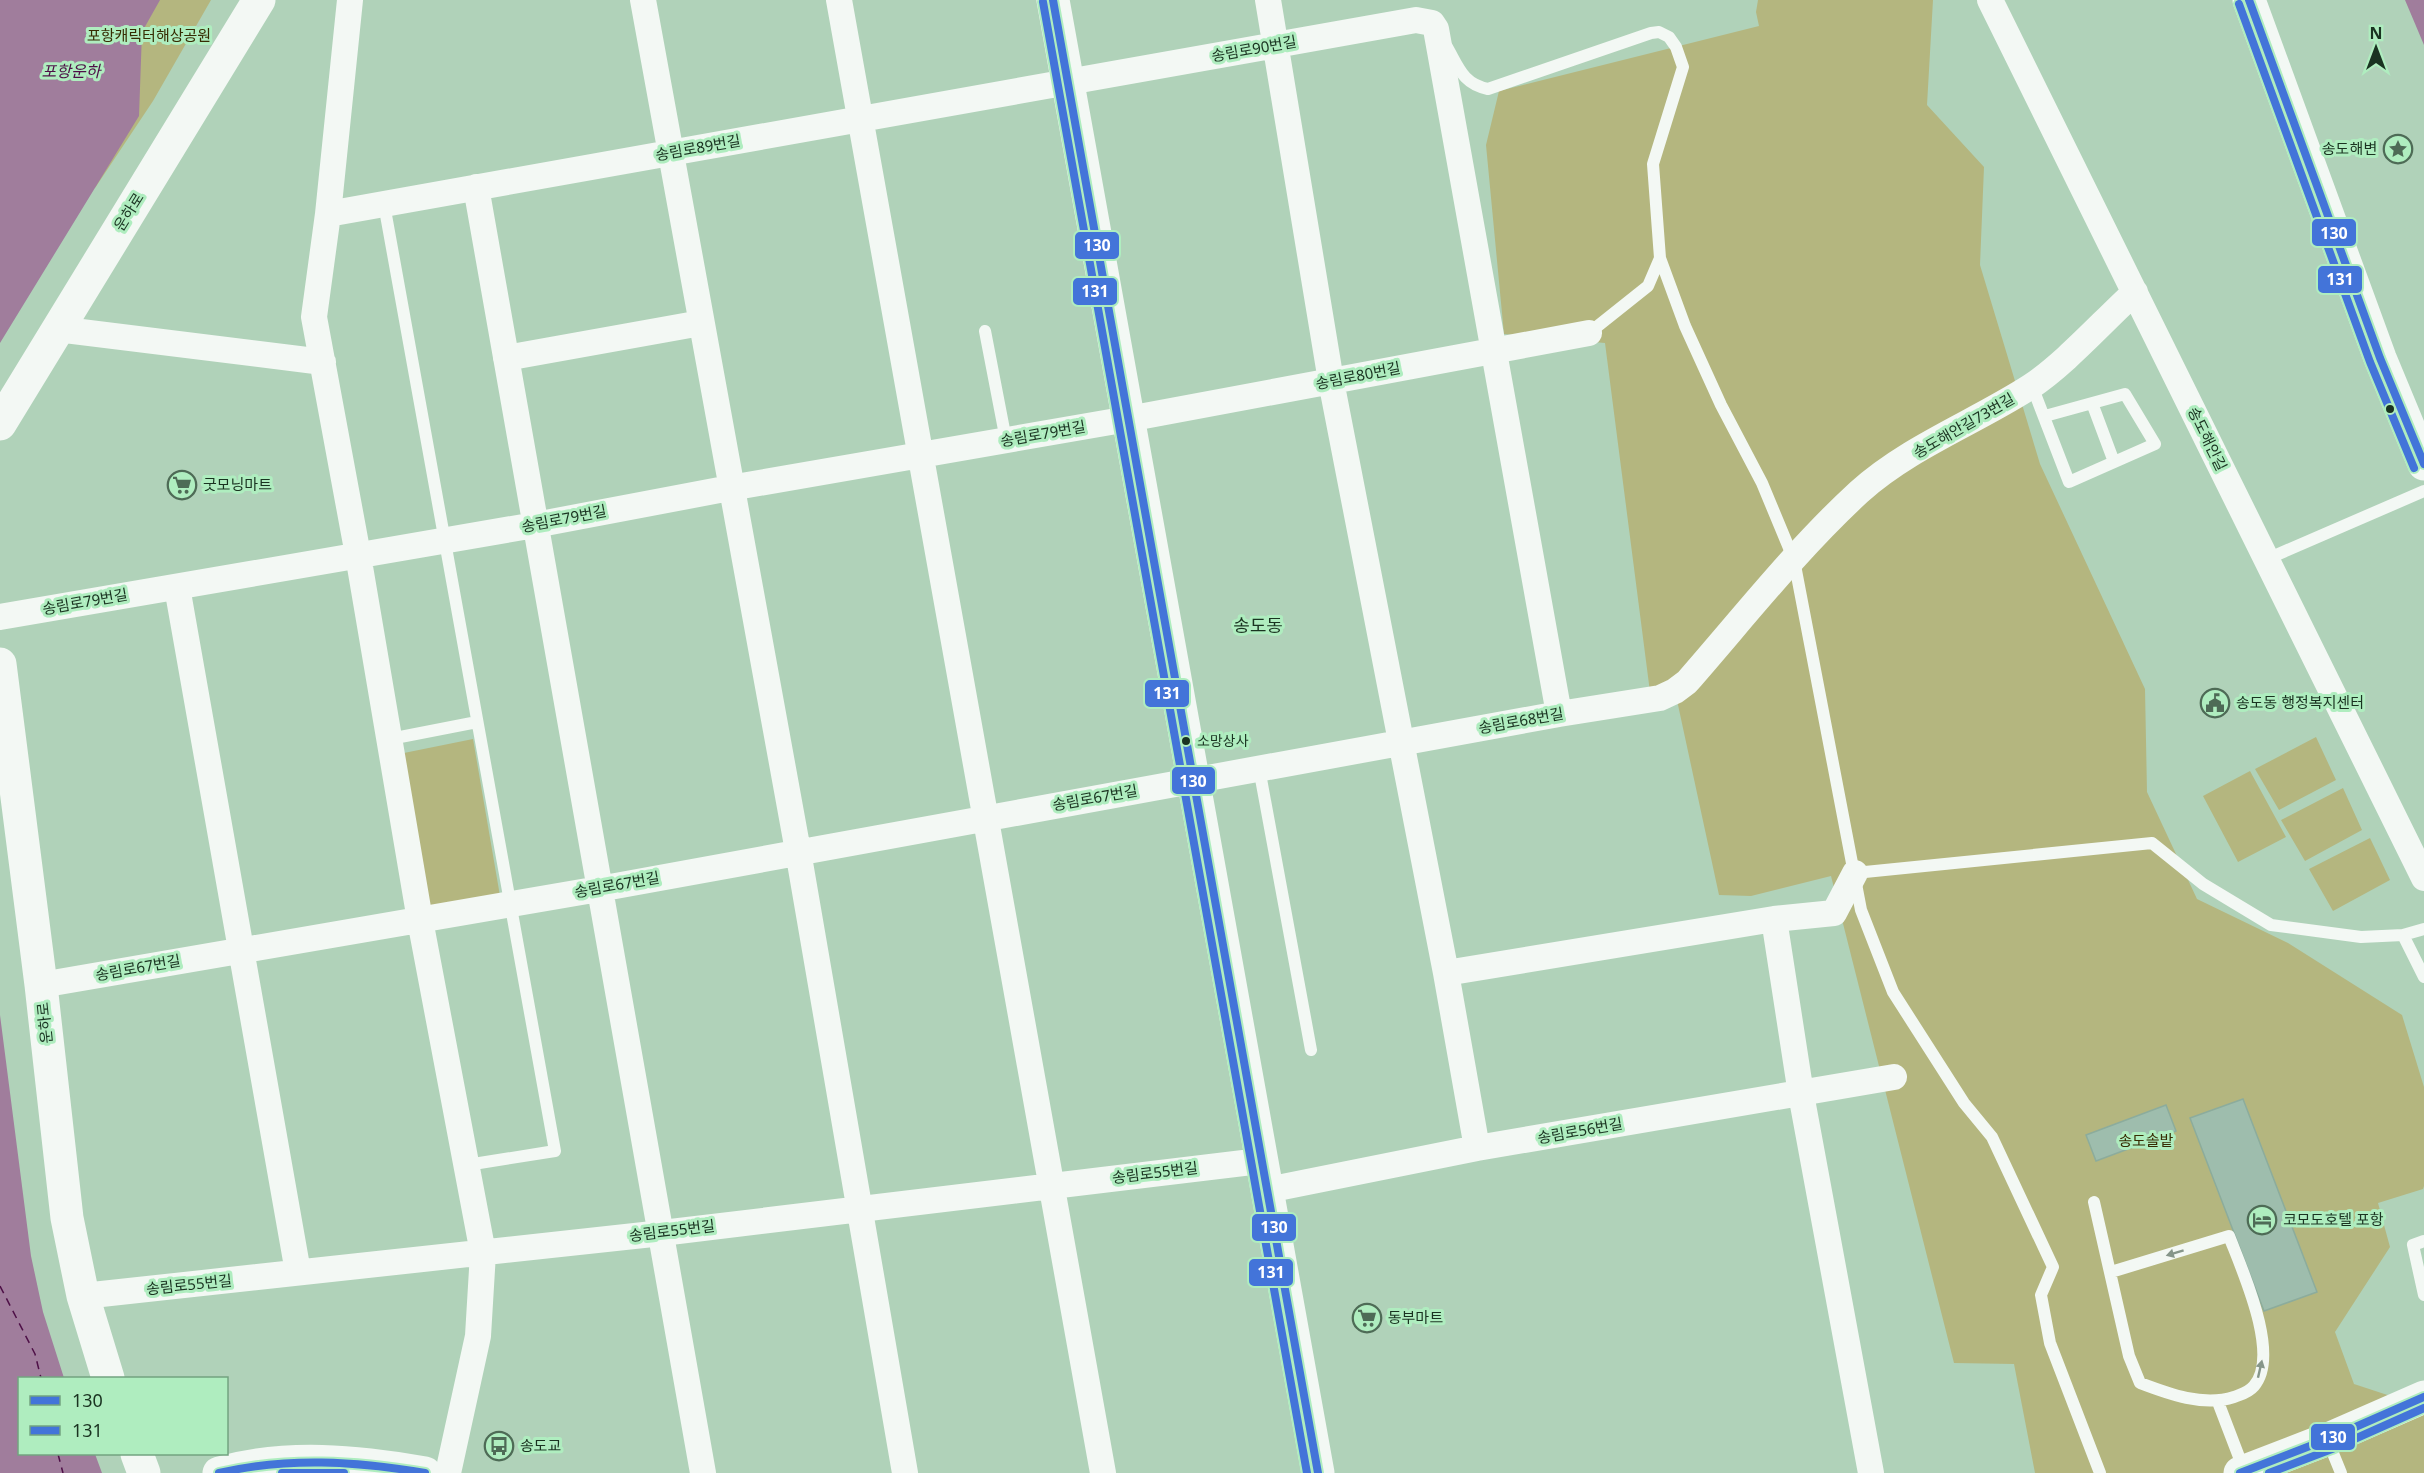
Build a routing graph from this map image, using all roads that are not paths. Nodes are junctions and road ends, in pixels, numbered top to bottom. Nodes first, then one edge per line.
1 (259, 0) edge
2 (350, 0) edge
3 (643, 0) edge
4 (838, 0) edge
5 (1053, 0) edge
6 (1268, 0) edge
7 (1990, 0) edge
8 (2249, 0) edge
9 (1436, 29) junction
10 (1276, 45) junction
11 (1067, 82) junction
12 (860, 119) junction
13 (670, 153) junction
14 (477, 187) junction
15 (384, 204) junction
16 (328, 214) junction
17 (1660, 258) junction
18 (2134, 292) junction
19 (701, 323) junction
20 (57, 329) junction
21 (985, 331) dead end
22 (1588, 333) joint
23 (1495, 351) junction
24 (506, 358) junction
25 (323, 362) junction
26 (1331, 381) junction
27 (2032, 386) junction
28 (2092, 403) junction
29 (2045, 417) junction
30 (1128, 419) junction
31 (0, 424) edge
32 (1006, 441) junction
33 (922, 455) junction
34 (2114, 462) junction
35 (2424, 464) edge
36 (730, 488) junction
37 (2424, 491) edge
38 (535, 525) junction
39 (444, 540) junction
40 (358, 555) junction
41 (2267, 559) junction
42 (1794, 560) junction
43 (177, 587) junction
44 (0, 617) edge
45 (0, 664) edge
46 (1559, 714) junction
47 (477, 722) junction
48 (390, 739) junction
49 (1401, 742) junction
50 (1259, 768) junction
51 (1193, 780) junction
52 (987, 818) junction
53 (798, 851) junction
54 (1855, 873) junction
55 (2424, 878) edge
56 (599, 888) junction
57 (509, 904) junction
58 (1774, 919) junction
59 (420, 920) junction
60 (2424, 929) edge
61 (2403, 935) junction
62 (240, 950) junction
63 (1446, 973) junction
64 (2424, 977) edge
65 (41, 985) junction
66 (1311, 1050) dead end
67 (1894, 1077) dead end
68 (1801, 1094) junction
69 (1477, 1148) junction
70 (467, 1165) junction
71 (1264, 1176) junction
72 (1052, 1185) junction
73 (2094, 1202) dead end
74 (859, 1210) junction
75 (662, 1233) junction
76 (2424, 1241) edge
77 (2406, 1251) dead end
78 (483, 1253) junction
79 (298, 1272) junction
80 (2111, 1272) junction
81 (2424, 1294) edge
82 (83, 1296) junction
83 (2424, 1302) edge
84 (108, 1377) edge
85 (2424, 1397) edge
86 (2218, 1402) junction
87 (2328, 1439) junction
88 (136, 1455) edge
89 (2242, 1472) edge
90 (144, 1473) edge
91 (219, 1473) edge
92 (425, 1473) edge
93 (448, 1473) edge
94 (703, 1473) edge
95 (905, 1473) edge
96 (1103, 1473) edge
97 (1318, 1473) edge
98 (1871, 1473) edge
99 (2100, 1473) edge
100 (2341, 1473) edge

1 - 20 street, 운하로
2 - 16 street
3 - 13 street
4 - 12 street
5 - 11 street
6 - 10 street
7 - 18 street, 송도해안길
8 - 35 street
9 - 10 street, 송림로90번길
9 - 17 lane
9 - 23 street
10 - 11 street, 송림로90번길
10 - 26 street
11 - 12 street, 송림로89번길
11 - 30 street
12 - 13 street, 송림로89번길
12 - 33 street
13 - 14 street, 송림로89번길
13 - 19 street
14 - 15 street, 송림로89번길
14 - 24 street
15 - 16 street, 송림로89번길
15 - 39 lane
16 - 25 street
17 - 22 lane
17 - 42 lane
18 - 27 street, 송도해안길73번길
18 - 41 street, 송도해안길
19 - 24 street
19 - 36 street
20 - 25 street
20 - 31 street, 운하로
21 - 32 lane
22 - 23 street, 송림로80번길
23 - 26 street, 송림로80번길
23 - 46 street
24 - 38 street
25 - 40 street
26 - 30 street, 송림로80번길
26 - 49 street
27 - 29 lane
27 - 42 street, 송도해안길73번길
28 - 29 lane
28 - 34 lane
28 - 34 lane
29 - 34 lane
30 - 32 street, 송림로79번길
30 - 51 street
32 - 33 street, 송림로79번길
33 - 36 street, 송림로79번길
33 - 52 street
36 - 38 street, 송림로79번길
36 - 53 street
37 - 41 lane
38 - 39 street, 송림로79번길
38 - 56 street
39 - 40 street, 송림로79번길
39 - 47 lane
40 - 43 street, 송림로79번길
40 - 48 street
41 - 55 street, 송도해안길
42 - 46 street, 송림로68번길
42 - 54 lane
43 - 44 street, 송림로79번길
43 - 62 street
45 - 65 street, 운하로
46 - 49 street, 송림로68번길
47 - 48 lane
47 - 57 lane
48 - 59 street
49 - 50 street, 송림로68번길
49 - 63 street
50 - 51 street, 송림로68번길
50 - 66 lane
51 - 52 street, 송림로67번길
51 - 71 street
52 - 53 street, 송림로67번길
52 - 72 street
53 - 56 street, 송림로67번길
53 - 74 street
54 - 58 street
54 - 61 lane
54 - 99 lane
56 - 57 street, 송림로67번길
56 - 75 street
57 - 59 street, 송림로67번길
57 - 70 lane
58 - 63 street
58 - 68 street
59 - 62 street, 송림로67번길
59 - 70 street
60 - 61 lane
61 - 64 lane
62 - 65 street, 송림로67번길
62 - 79 street
63 - 69 street
65 - 82 street, 운하로
67 - 68 street, 송림로56번길
68 - 69 street, 송림로56번길
68 - 98 street
69 - 71 street, 송림로56번길
70 - 78 street
71 - 72 street, 송림로55번길
71 - 97 street
72 - 74 street, 송림로55번길
72 - 96 street
73 - 80 lane
74 - 75 street, 송림로55번길
74 - 95 street
75 - 78 street, 송림로55번길
75 - 94 street
76 - 81 lane
77 - 83 lane
78 - 79 street, 송림로55번길
78 - 93 street
79 - 82 street, 송림로55번길
80 - 86 lane
86 -> 80 lane
82 - 84 street, 운하로
85 - 87 street
86 - 89 lane
87 - 89 street
87 - 100 lane
88 - 90 street
91 - 92 street

